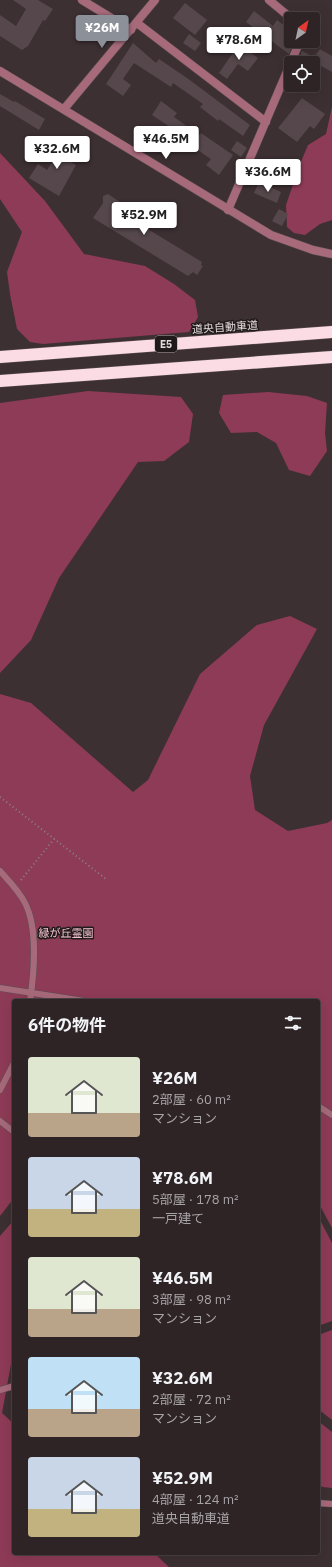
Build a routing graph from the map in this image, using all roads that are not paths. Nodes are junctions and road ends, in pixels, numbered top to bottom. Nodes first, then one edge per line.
1 (82, 0) edge
2 (155, 0) edge
3 (269, 0) edge
4 (283, 0) edge
5 (278, 7) junction
6 (284, 12) edge
7 (134, 27) junction
8 (297, 48) edge
9 (1, 73) edge
10 (64, 109) junction
11 (266, 122) junction
12 (228, 210) junction
13 (332, 254) edge
14 (332, 332) edge
15 (0, 357) edge
16 (332, 357) edge
17 (0, 381) edge
18 (0, 871) edge
19 (0, 988) edge
20 (31, 993) junction
21 (30, 999) edge
22 (71, 999) edge
23 (12, 1067) edge
24 (0, 1090) edge
25 (320, 1107) edge
26 (332, 1115) edge
27 (0, 1121) edge
28 (12, 1130) edge
29 (12, 1387) edge
30 (0, 1390) edge
31 (320, 1502) edge
32 (332, 1504) edge

1 - 7 street
2 - 7 street
3 - 5 street
4 - 5 street
5 - 6 street
7 - 10 street
7 - 11 street
8 - 11 street
9 - 10 street
10 - 12 street
11 - 12 street
12 - 13 street
14 - 15 highway, 道央自動車道 / E5
16 - 17 highway, E5
18 - 20 lane
19 - 20 lane
20 - 21 lane
20 - 22 lane
23 - 24 lane
25 - 26 lane
27 - 28 lane
29 - 30 lane
31 - 32 lane

